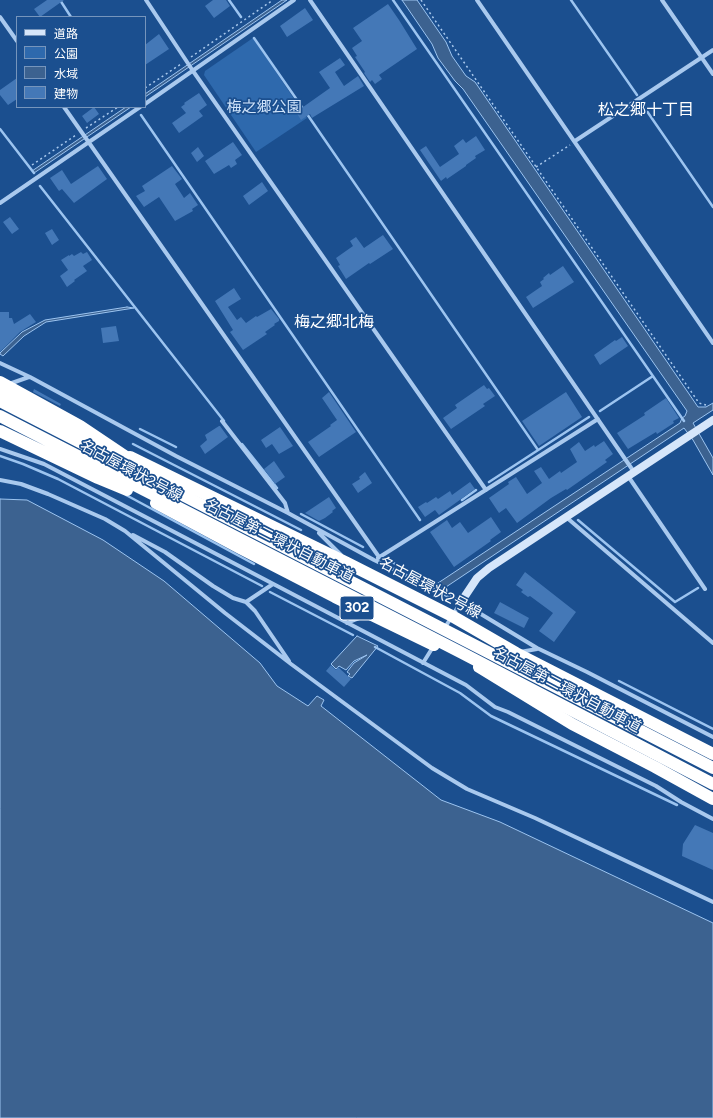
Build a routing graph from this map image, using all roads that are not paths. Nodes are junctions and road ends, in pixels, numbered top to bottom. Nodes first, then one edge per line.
1 (146, 0) edge
2 (294, 0) edge
3 (310, 0) edge
4 (478, 0) edge
5 (662, 0) edge
6 (0, 17) edge
7 (16, 40) edge
8 (713, 50) edge
9 (702, 57) junction
10 (192, 69) junction
11 (713, 74) edge
12 (146, 103) edge
13 (65, 108) edge
14 (138, 108) edge
15 (88, 141) junction
16 (575, 142) junction
17 (0, 203) edge
18 (713, 343) edge
19 (0, 362) edge
20 (30, 377) junction
21 (0, 382) edge
22 (0, 386) edge
23 (0, 392) edge
24 (0, 401) edge
25 (0, 416) edge
26 (598, 419) junction
27 (0, 420) edge
28 (713, 420) edge
29 (222, 421) dead end
30 (0, 431) edge
31 (0, 449) edge
32 (631, 472) junction
33 (0, 480) edge
34 (486, 490) junction
35 (191, 500) junction
36 (288, 514) junction
37 (192, 515) junction
38 (566, 517) junction
39 (309, 525) junction
40 (125, 531) junction
41 (379, 557) junction
42 (374, 560) junction
43 (348, 563) junction
44 (273, 584) junction
45 (705, 589) dead end
46 (246, 602) junction
47 (461, 602) junction
48 (370, 614) junction
49 (452, 616) junction
50 (347, 623) junction
51 (713, 643) edge
52 (434, 645) junction
53 (537, 648) junction
54 (516, 653) junction
55 (423, 663) junction
56 (291, 664) junction
57 (713, 737) edge
58 (713, 754) edge
59 (713, 768) edge
60 (713, 784) edge
61 (713, 799) edge
62 (713, 819) edge
63 (713, 902) edge

1 - 10 street
2 - 10 street
3 - 26 street
4 - 16 street
5 - 9 street
6 - 7 street
8 - 9 street
9 - 11 street
9 - 16 street
10 - 12 street
10 - 34 street
13 - 15 street
14 - 15 street
15 - 17 street
15 - 41 street
16 - 18 street
19 - 20 street
20 - 22 street
20 - 36 street
21 - 35 highway, bridge
23 - 43 highway, 名古屋環状2号線 / 302
24 - 35 highway, 名古屋第二環状自動車道, bridge
25 - 37 highway, 名古屋第二環状自動車道, bridge
26 - 32 street
26 - 34 street
27 - 48 highway, 名古屋環状2号線 / 302
28 - 32 street
29 - 36 street
30 - 37 highway, bridge
31 - 44 street
32 - 38 street
32 - 45 street
33 - 40 street
34 - 41 street
35 - 59 highway, 名古屋第二環状自動車道, bridge
36 - 39 street
37 - 60 highway, 名古屋第二環状自動車道, bridge
38 - 47 street
38 - 51 street
39 - 42 street
39 - 43 street
40 - 46 street
40 - 56 street
41 - 42 street
42 - 47 street
43 - 49 highway, 名古屋環状2号線 / 302
44 - 46 street
44 - 50 street
46 - 56 street
47 - 49 street
47 - 53 street
48 - 50 street
48 - 52 highway, 名古屋環状2号線 / 302
49 - 52 street
49 - 54 highway, 名古屋環状2号線 / 302
50 - 55 street
52 - 55 street
52 - 61 highway, 名古屋環状2号線 / 302
53 - 54 street
53 - 57 street
54 - 58 highway, 名古屋環状2号線 / 302
55 - 62 street
56 - 63 street

